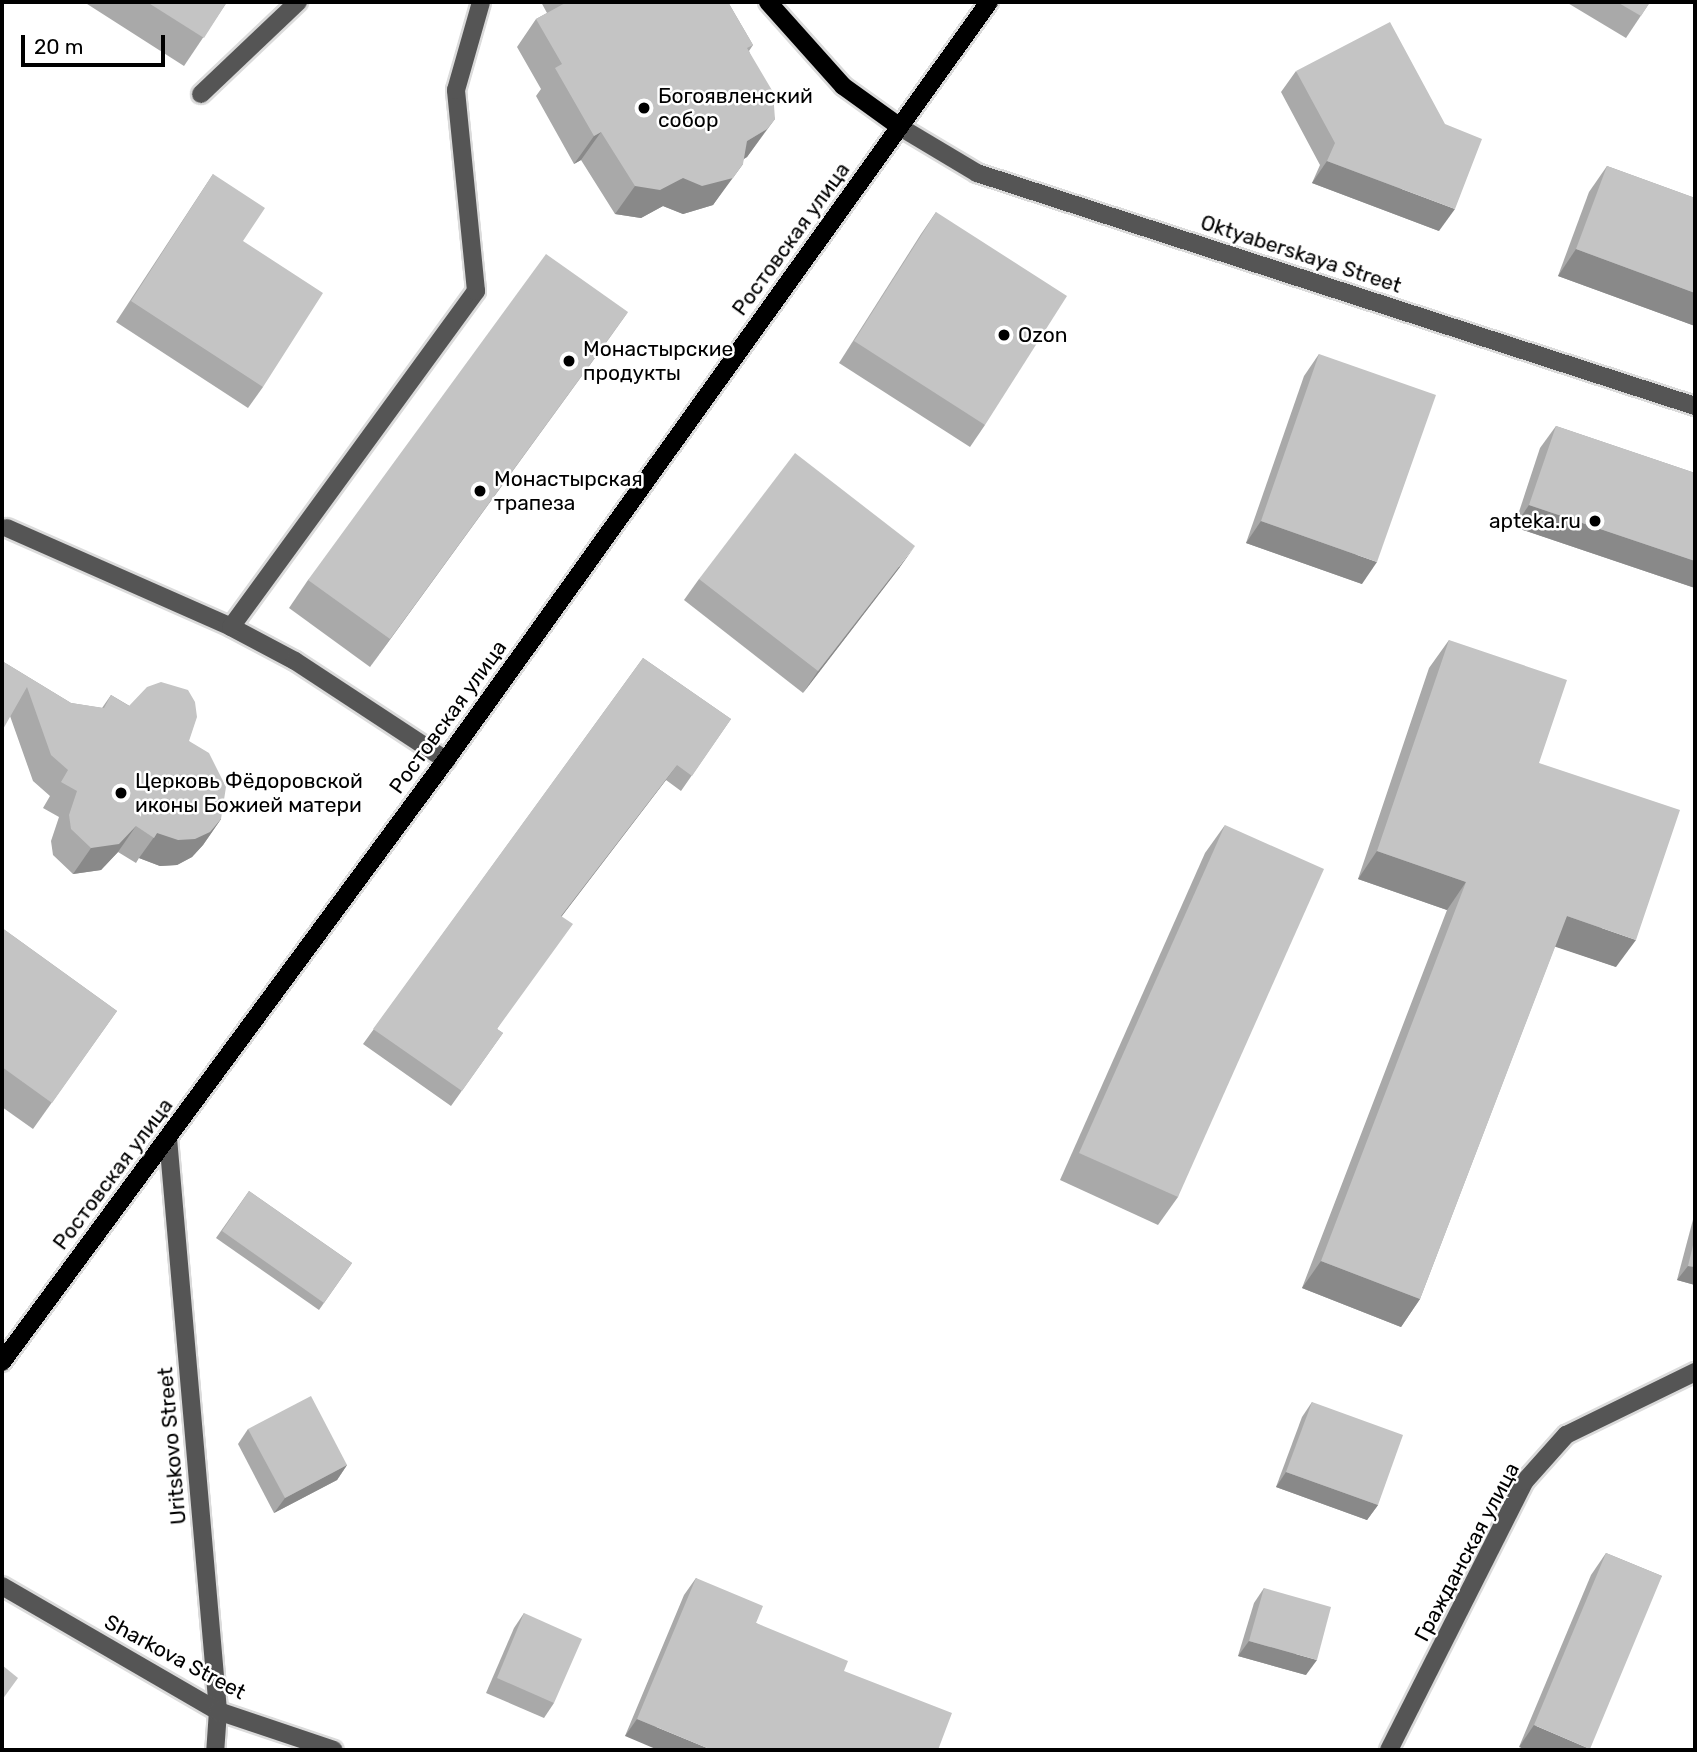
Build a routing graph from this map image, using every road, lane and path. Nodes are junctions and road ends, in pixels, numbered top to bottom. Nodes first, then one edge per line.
1 (298, 2) edge
2 (481, 2) edge
3 (768, 2) edge
4 (989, 2) edge
5 (201, 94) dead end
6 (900, 127) junction
7 (1695, 406) edge
8 (6, 528) dead end
9 (231, 628) junction
10 (446, 760) junction
11 (168, 1138) junction
12 (2, 1362) edge
13 (1695, 1372) edge
14 (2, 1586) edge
15 (218, 1711) junction
16 (215, 1750) edge
17 (334, 1750) edge
18 (1390, 1750) edge

1 - 5 street
2 - 9 street
3 - 6 main road
4 - 6 main road, Ростовская улица
6 - 7 street, Oktyaberskaya Street
6 - 10 main road, Ростовская улица
8 - 9 street
9 - 10 street
10 - 11 main road, Ростовская улица
11 - 12 main road, Ростовская улица
11 - 15 street, Uritskovo Street
13 - 18 street, Гражданская улица
14 - 15 street, Sharkova Street
15 - 16 street, Uritskovo Street
15 - 17 street, Sharkova Street

